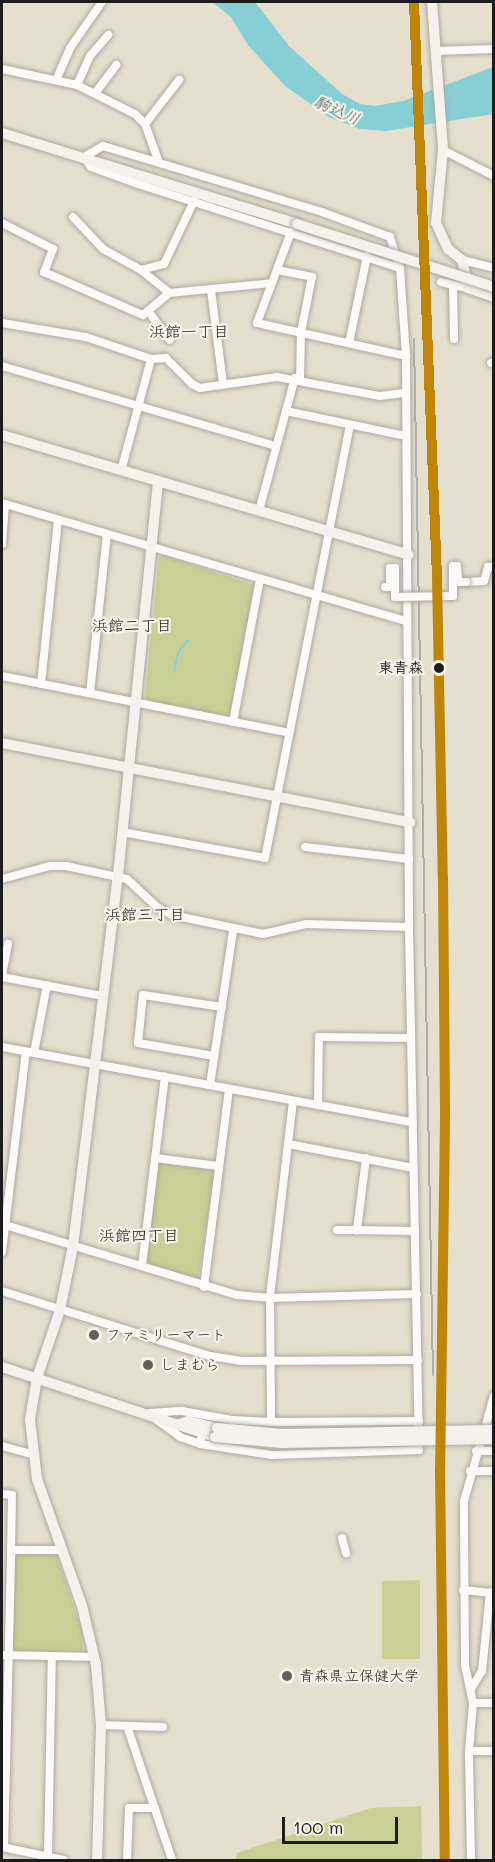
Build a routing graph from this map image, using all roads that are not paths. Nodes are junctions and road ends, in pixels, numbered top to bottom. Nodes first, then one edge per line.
1 (102, 2) edge
2 (432, 2) edge
3 (108, 35) dead end
4 (494, 49) edge
5 (435, 51) junction
6 (116, 65) dead end
7 (2, 69) edge
8 (56, 80) junction
9 (179, 80) dead end
10 (76, 85) junction
11 (96, 92) junction
12 (145, 124) junction
13 (2, 133) edge
14 (443, 150) junction
15 (84, 157) junction
16 (158, 160) junction
17 (494, 176) edge
18 (194, 201) junction
19 (73, 217) dead end
20 (2, 223) edge
21 (294, 227) junction
22 (367, 256) junction
23 (462, 260) junction
24 (400, 268) junction
25 (494, 268) edge
26 (141, 270) junction
27 (277, 270) junction
28 (441, 282) dead end
29 (272, 283) junction
30 (453, 285) junction
31 (494, 287) edge
32 (468, 288) junction
33 (211, 290) junction
34 (169, 293) junction
35 (494, 297) edge
36 (148, 311) junction
37 (2, 323) edge
38 (301, 332) junction
39 (454, 339) dead end
40 (170, 340) dead end
41 (349, 343) junction
42 (406, 356) junction
43 (151, 359) junction
44 (2, 366) edge
45 (297, 379) junction
46 (223, 384) junction
47 (406, 393) junction
48 (138, 406) junction
49 (286, 411) junction
50 (350, 425) junction
51 (2, 435) edge
52 (406, 436) junction
53 (276, 446) junction
54 (121, 471) junction
55 (158, 482) junction
56 (3, 504) edge
57 (259, 511) junction
58 (58, 520) junction
59 (328, 532) junction
60 (107, 535) junction
61 (2, 544) edge
62 (151, 548) junction
63 (409, 555) junction
64 (491, 567) edge
65 (260, 579) junction
66 (385, 587) dead end
67 (316, 596) junction
68 (406, 621) junction
69 (2, 676) edge
70 (41, 684) junction
71 (90, 693) junction
72 (135, 702) junction
73 (233, 722) junction
74 (289, 733) junction
75 (2, 743) edge
76 (128, 768) junction
77 (277, 796) junction
78 (410, 822) junction
79 (122, 832) junction
80 (304, 847) dead end
81 (410, 859) junction
82 (117, 878) junction
83 (2, 879) edge
84 (409, 927) junction
85 (233, 930) junction
86 (8, 944) dead end
87 (2, 976) edge
88 (47, 985) junction
89 (103, 996) junction
90 (222, 1007) junction
91 (411, 1038) junction
92 (2, 1047) edge
93 (30, 1053) junction
94 (214, 1056) junction
95 (94, 1064) junction
96 (165, 1076) junction
97 (210, 1085) junction
98 (229, 1089) junction
99 (292, 1101) junction
100 (318, 1105) junction
101 (412, 1122) junction
102 (288, 1144) junction
103 (155, 1158) junction
104 (366, 1158) junction
105 (219, 1166) junction
106 (414, 1168) junction
107 (3, 1224) edge
108 (337, 1230) dead end
109 (357, 1230) junction
110 (416, 1232) junction
111 (73, 1246) junction
112 (2, 1252) edge
113 (142, 1266) junction
114 (204, 1287) junction
115 (2, 1291) edge
116 (417, 1294) junction
117 (270, 1298) junction
118 (60, 1310) junction
119 (418, 1360) junction
120 (270, 1363) junction
121 (2, 1367) edge
122 (37, 1378) junction
123 (494, 1396) edge
124 (148, 1414) junction
125 (490, 1416) edge
126 (419, 1421) junction
127 (271, 1422) junction
128 (180, 1424) junction
129 (494, 1430) edge
130 (216, 1432) junction
131 (201, 1439) junction
132 (494, 1439) edge
133 (2, 1446) edge
134 (476, 1451) junction
135 (494, 1451) edge
136 (31, 1454) junction
137 (470, 1471) junction
138 (494, 1471) edge
139 (2, 1494) edge
140 (342, 1538) dead end
141 (12, 1550) junction
142 (63, 1550) junction
143 (346, 1554) dead end
144 (463, 1590) junction
145 (492, 1592) edge
146 (5, 1655) edge
147 (483, 1655) junction
148 (52, 1656) junction
149 (494, 1656) edge
150 (95, 1657) junction
151 (471, 1689) junction
152 (473, 1703) junction
153 (494, 1703) edge
154 (101, 1725) junction
155 (127, 1726) junction
156 (163, 1728) dead end
157 (469, 1751) junction
158 (494, 1751) edge
159 (155, 1808) junction
160 (3, 1847) edge
161 (48, 1857) junction
162 (64, 1860) edge
163 (97, 1860) edge
164 (127, 1860) edge
165 (172, 1860) edge
166 (471, 1860) edge

1 - 8 street
2 - 5 street
3 - 10 street
4 - 5 street
5 - 14 street
6 - 11 street
7 - 8 street
8 - 10 street
9 - 12 street
10 - 11 street
11 - 12 street
12 - 16 street
13 - 15 street
14 - 17 street
14 - 23 street
15 - 16 street
15 - 18 street
15 - 21 street
16 - 24 street
18 - 21 street
18 - 26 street
19 - 26 street
20 - 36 street
21 - 22 street
21 - 27 street
21 - 31 street, bridge
22 - 24 street
22 - 41 street
23 - 25 street
23 - 32 street
24 - 42 street
26 - 34 street
27 - 29 street
27 - 38 street
28 - 30 street
29 - 33 street
29 - 38 street
30 - 32 street
30 - 39 street
32 - 35 street
33 - 34 street
33 - 46 street
34 - 36 street
36 - 40 street
37 - 43 street
38 - 41 street
38 - 45 street
41 - 42 street
42 - 47 street
43 - 46 street
43 - 48 street
44 - 48 street
45 - 46 street
45 - 47 street
45 - 49 street
47 - 52 street
48 - 53 street
48 - 54 street
49 - 50 street
49 - 53 street
50 - 52 street
50 - 59 street
51 - 54 street
52 - 63 street
53 - 57 street
54 - 55 street
55 - 57 street
55 - 62 street
56 - 58 street
56 - 61 street
57 - 59 street
58 - 60 street
58 - 70 street
59 - 63 street
59 - 67 street
60 - 62 street
60 - 71 street
62 - 65 street
62 - 72 street
63 - 68 street
64 - 66 street, bridge
65 - 67 street
65 - 73 street
67 - 68 street
67 - 74 street
68 - 78 street
69 - 70 street
70 - 71 street
71 - 72 street
72 - 73 street
72 - 76 street
73 - 74 street
74 - 77 street
75 - 76 street
76 - 77 street
76 - 79 street
77 - 78 street
77 - 79 street
78 - 81 street
79 - 82 street
80 - 81 street
81 - 84 street
82 - 83 street
82 - 85 street
82 - 89 street
84 - 85 street
84 - 91 street
85 - 90 street
86 - 87 street
87 - 88 street
88 - 89 street
88 - 93 street
89 - 95 street
90 - 94 street
90 - 94 street
91 - 100 street
91 - 101 street
92 - 93 street
93 - 95 street
93 - 107 street
94 - 97 street
95 - 96 street
95 - 111 street
96 - 97 street
96 - 103 street
97 - 98 street
98 - 99 street
98 - 105 street
99 - 100 street
99 - 102 street
100 - 101 street
101 - 106 street
102 - 104 street
102 - 117 street
103 - 105 street
103 - 113 street
104 - 106 street
104 - 109 street
105 - 114 street
106 - 110 street
107 - 111 street
107 - 112 street
108 - 109 street
109 - 110 street
110 - 116 street
111 - 113 street
111 - 118 street
113 - 114 street
114 - 117 street
115 - 118 street
116 - 117 street
116 - 119 street
117 - 120 street
118 - 120 street
118 - 122 street
119 - 120 street
119 - 126 street
120 - 127 street
121 - 122 street
122 - 124 street
122 - 136 street
123 - 125 street
124 - 127 street
124 - 128 street
124 - 131 street
125 - 134 street
126 - 127 street
126 - 131 street
128 - 130 street
128 - 131 street
129 - 130 street, bridge
130 - 131 street
130 - 132 street, bridge
133 - 136 street
134 - 135 street
134 - 137 street
136 - 142 street
137 - 138 street
137 - 144 street
139 - 141 street
140 - 143 street
141 - 142 street
141 - 146 street
142 - 150 street
144 - 145 street
144 - 151 street
145 - 147 street
146 - 148 street
146 - 160 street
147 - 149 street
147 - 151 street
148 - 150 street
148 - 161 street
150 - 154 street
151 - 152 street
152 - 153 street
152 - 157 street
154 - 155 street
154 - 163 street
155 - 156 street
155 - 159 street
157 - 158 street
157 - 166 street
159 - 164 street
159 - 165 street
160 - 161 street
161 - 162 street

